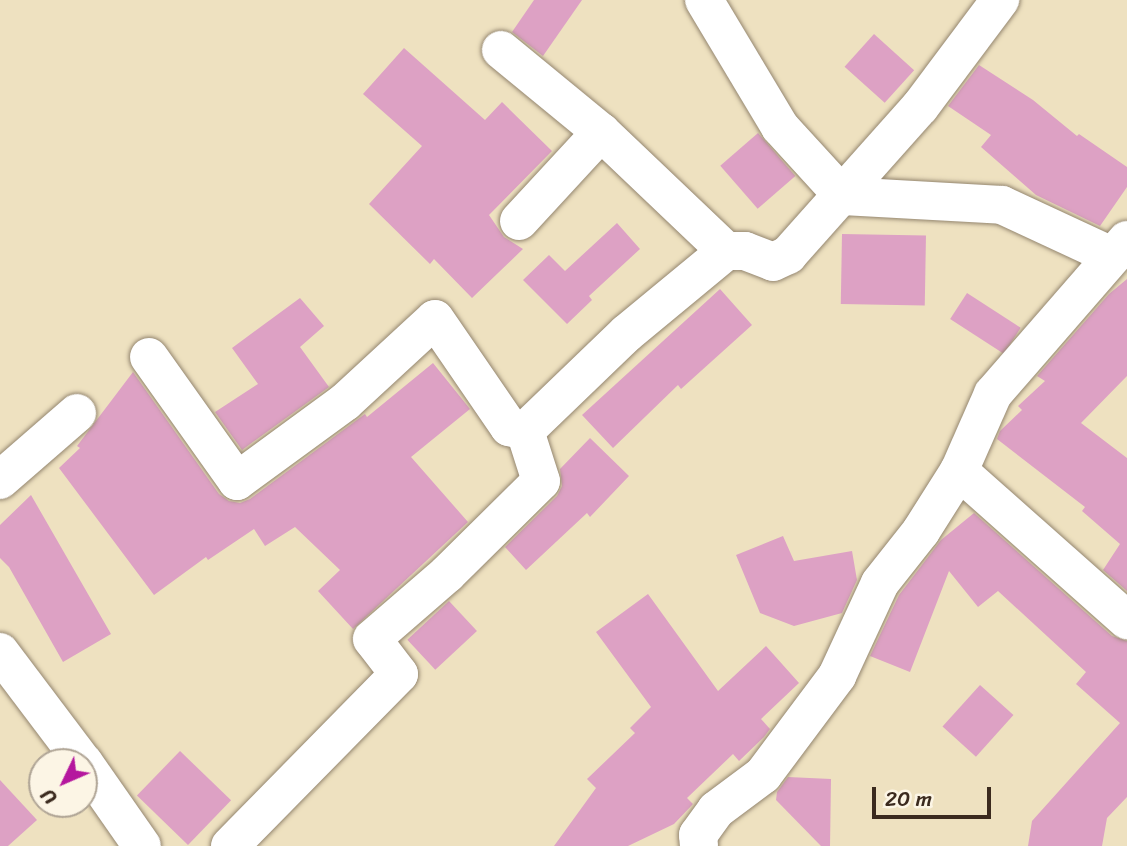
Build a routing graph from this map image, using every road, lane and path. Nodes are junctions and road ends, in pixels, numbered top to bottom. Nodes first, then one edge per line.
1 (704, 0) edge
2 (1000, 0) edge
3 (501, 50) dead end
4 (601, 132) junction
5 (843, 196) junction
6 (519, 221) dead end
7 (1119, 248) edge
8 (726, 251) junction
9 (149, 357) dead end
10 (77, 413) dead end
11 (525, 431) junction
12 (959, 471) junction
13 (0, 480) edge
14 (1127, 620) edge
15 (1, 656) edge
16 (72, 748) edge
17 (98, 783) edge
18 (236, 844) edge
19 (142, 846) edge
20 (699, 846) edge

1 - 5 street
2 - 5 street
3 - 4 street
4 - 6 street
4 - 8 street
5 - 7 street
5 - 8 street
7 - 12 street
8 - 11 street
9 - 11 street
10 - 13 street
11 - 18 street
12 - 14 street
12 - 20 street
15 - 16 street
17 - 19 street

